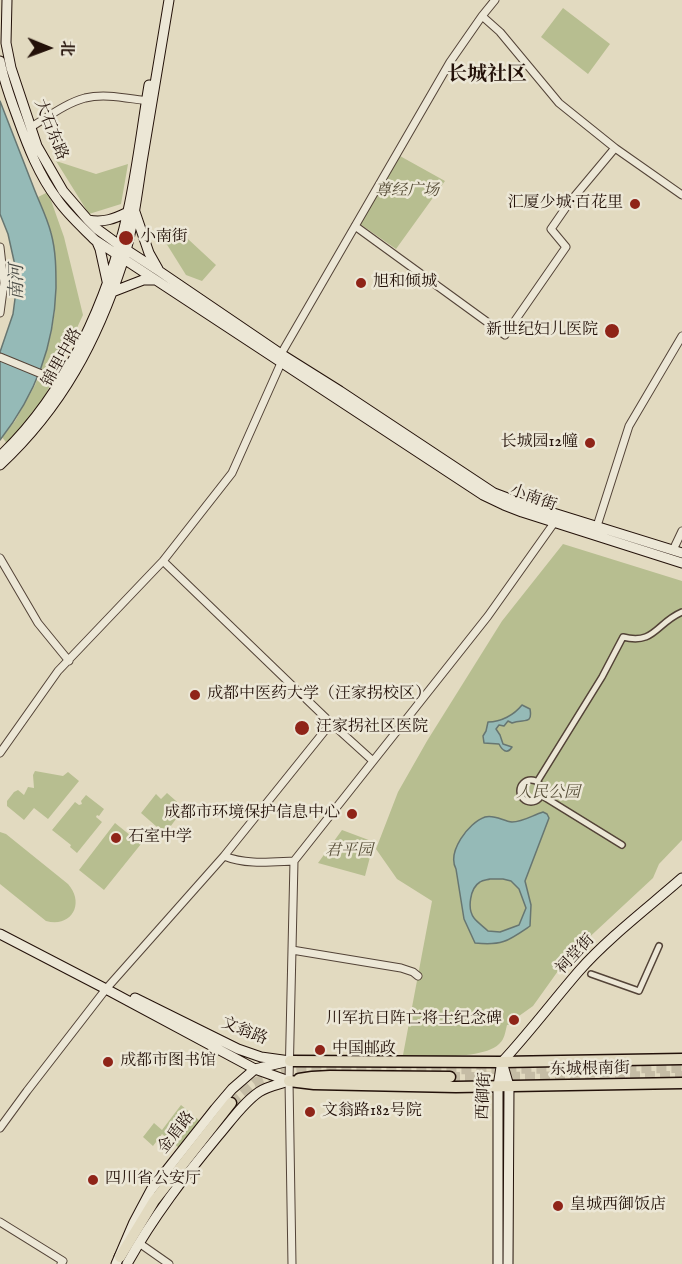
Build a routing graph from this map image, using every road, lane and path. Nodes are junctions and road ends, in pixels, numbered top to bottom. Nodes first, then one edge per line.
1 (7, 0) edge
2 (164, 0) edge
3 (170, 0) edge
4 (495, 0) edge
5 (482, 16) junction
6 (0, 62) edge
7 (149, 101) junction
8 (31, 127) junction
9 (615, 148) junction
10 (682, 195) edge
11 (131, 210) junction
12 (88, 220) junction
13 (355, 226) junction
14 (96, 240) junction
15 (0, 247) edge
16 (121, 252) junction
17 (157, 275) junction
18 (107, 281) junction
19 (112, 292) junction
20 (0, 313) edge
21 (682, 336) edge
22 (0, 357) edge
23 (281, 359) junction
24 (61, 382) junction
25 (0, 456) edge
26 (0, 465) edge
27 (554, 523) junction
28 (597, 526) junction
29 (682, 531) edge
30 (677, 551) edge
31 (0, 558) edge
32 (163, 561) junction
33 (682, 563) edge
34 (2, 568) edge
35 (682, 612) edge
36 (69, 661) junction
37 (331, 723) junction
38 (0, 753) edge
39 (373, 761) junction
40 (537, 782) junction
41 (541, 795) junction
42 (622, 845) dead end
43 (224, 856) junction
44 (294, 861) junction
45 (682, 878) edge
46 (0, 928) edge
47 (0, 934) edge
48 (659, 946) dead end
49 (292, 951) junction
50 (591, 974) dead end
51 (418, 976) dead end
52 (108, 987) junction
53 (682, 1059) edge
54 (290, 1061) junction
55 (502, 1062) junction
56 (255, 1069) junction
57 (450, 1077) tunnel mouth
58 (290, 1081) junction
59 (682, 1083) edge
60 (503, 1086) junction
61 (231, 1103) tunnel mouth
62 (0, 1128) edge
63 (0, 1222) edge
64 (139, 1243) junction
65 (121, 1262) edge
66 (61, 1264) edge
67 (169, 1264) edge
68 (292, 1264) edge
69 (498, 1264) edge
70 (508, 1264) edge

1 - 8 main road, 大石东路
2 - 7 main road
3 - 7 main road
4 - 5 street
5 - 9 street
5 - 13 street
6 - 14 main road, 大石东路
7 - 8 street
7 - 11 main road
8 - 12 main road, 大石东路
9 - 10 street
9 - 13 street
11 - 12 main road
11 - 16 main road
11 - 17 main road
12 - 16 main road, 大石东路
13 - 23 street
14 - 16 main road, 大石东路
14 - 18 main road
15 - 20 street
16 - 17 main road, 小南街
16 - 18 main road, 锦里中路
16 - 19 main road, 锦里中路
17 - 19 main road
17 - 23 main road, 小南街
18 - 24 main road, 锦里中路
19 - 26 main road, 锦里中路
21 - 28 street
22 - 24 street
23 - 27 main road, 小南街
23 - 28 main road, 小南街
23 - 32 street
24 - 25 main road, 锦里中路
27 - 33 main road, 小南街
27 - 39 street
28 - 30 main road, 小南街
29 - 30 street
31 - 34 street
32 - 36 street
32 - 37 street
34 - 36 street
35 - 40 street
36 - 38 street
37 - 39 street
37 - 43 street
39 - 44 street
40 - 41 street
40 - 41 street
41 - 42 street
43 - 44 street
43 - 52 street
44 - 49 street
45 - 55 main road, 祠堂街
46 - 52 main road, 文翁路
47 - 52 main road, 文翁路
48 - 50 street
49 - 51 street
49 - 54 street
52 - 54 main road, 文翁路
52 - 56 main road, 文翁路
52 - 62 street
53 - 55 main road, 东城根南街
54 - 55 main road, 文翁路
54 - 56 main road, 金盾路
54 - 58 street
55 - 60 main road, 西御街
56 - 58 main road, 文翁路
56 - 65 main road, 金盾路
57 - 58 main road, 文翁路
58 - 60 main road, 文翁路
58 - 64 main road, 金盾路
58 - 68 street
59 - 60 main road, 东城根南街
60 - 69 main road, 西御街
60 - 70 main road, 西御街
61 - 65 main road, 金盾路
63 - 66 street
64 - 65 main road, 金盾路
64 - 67 street

